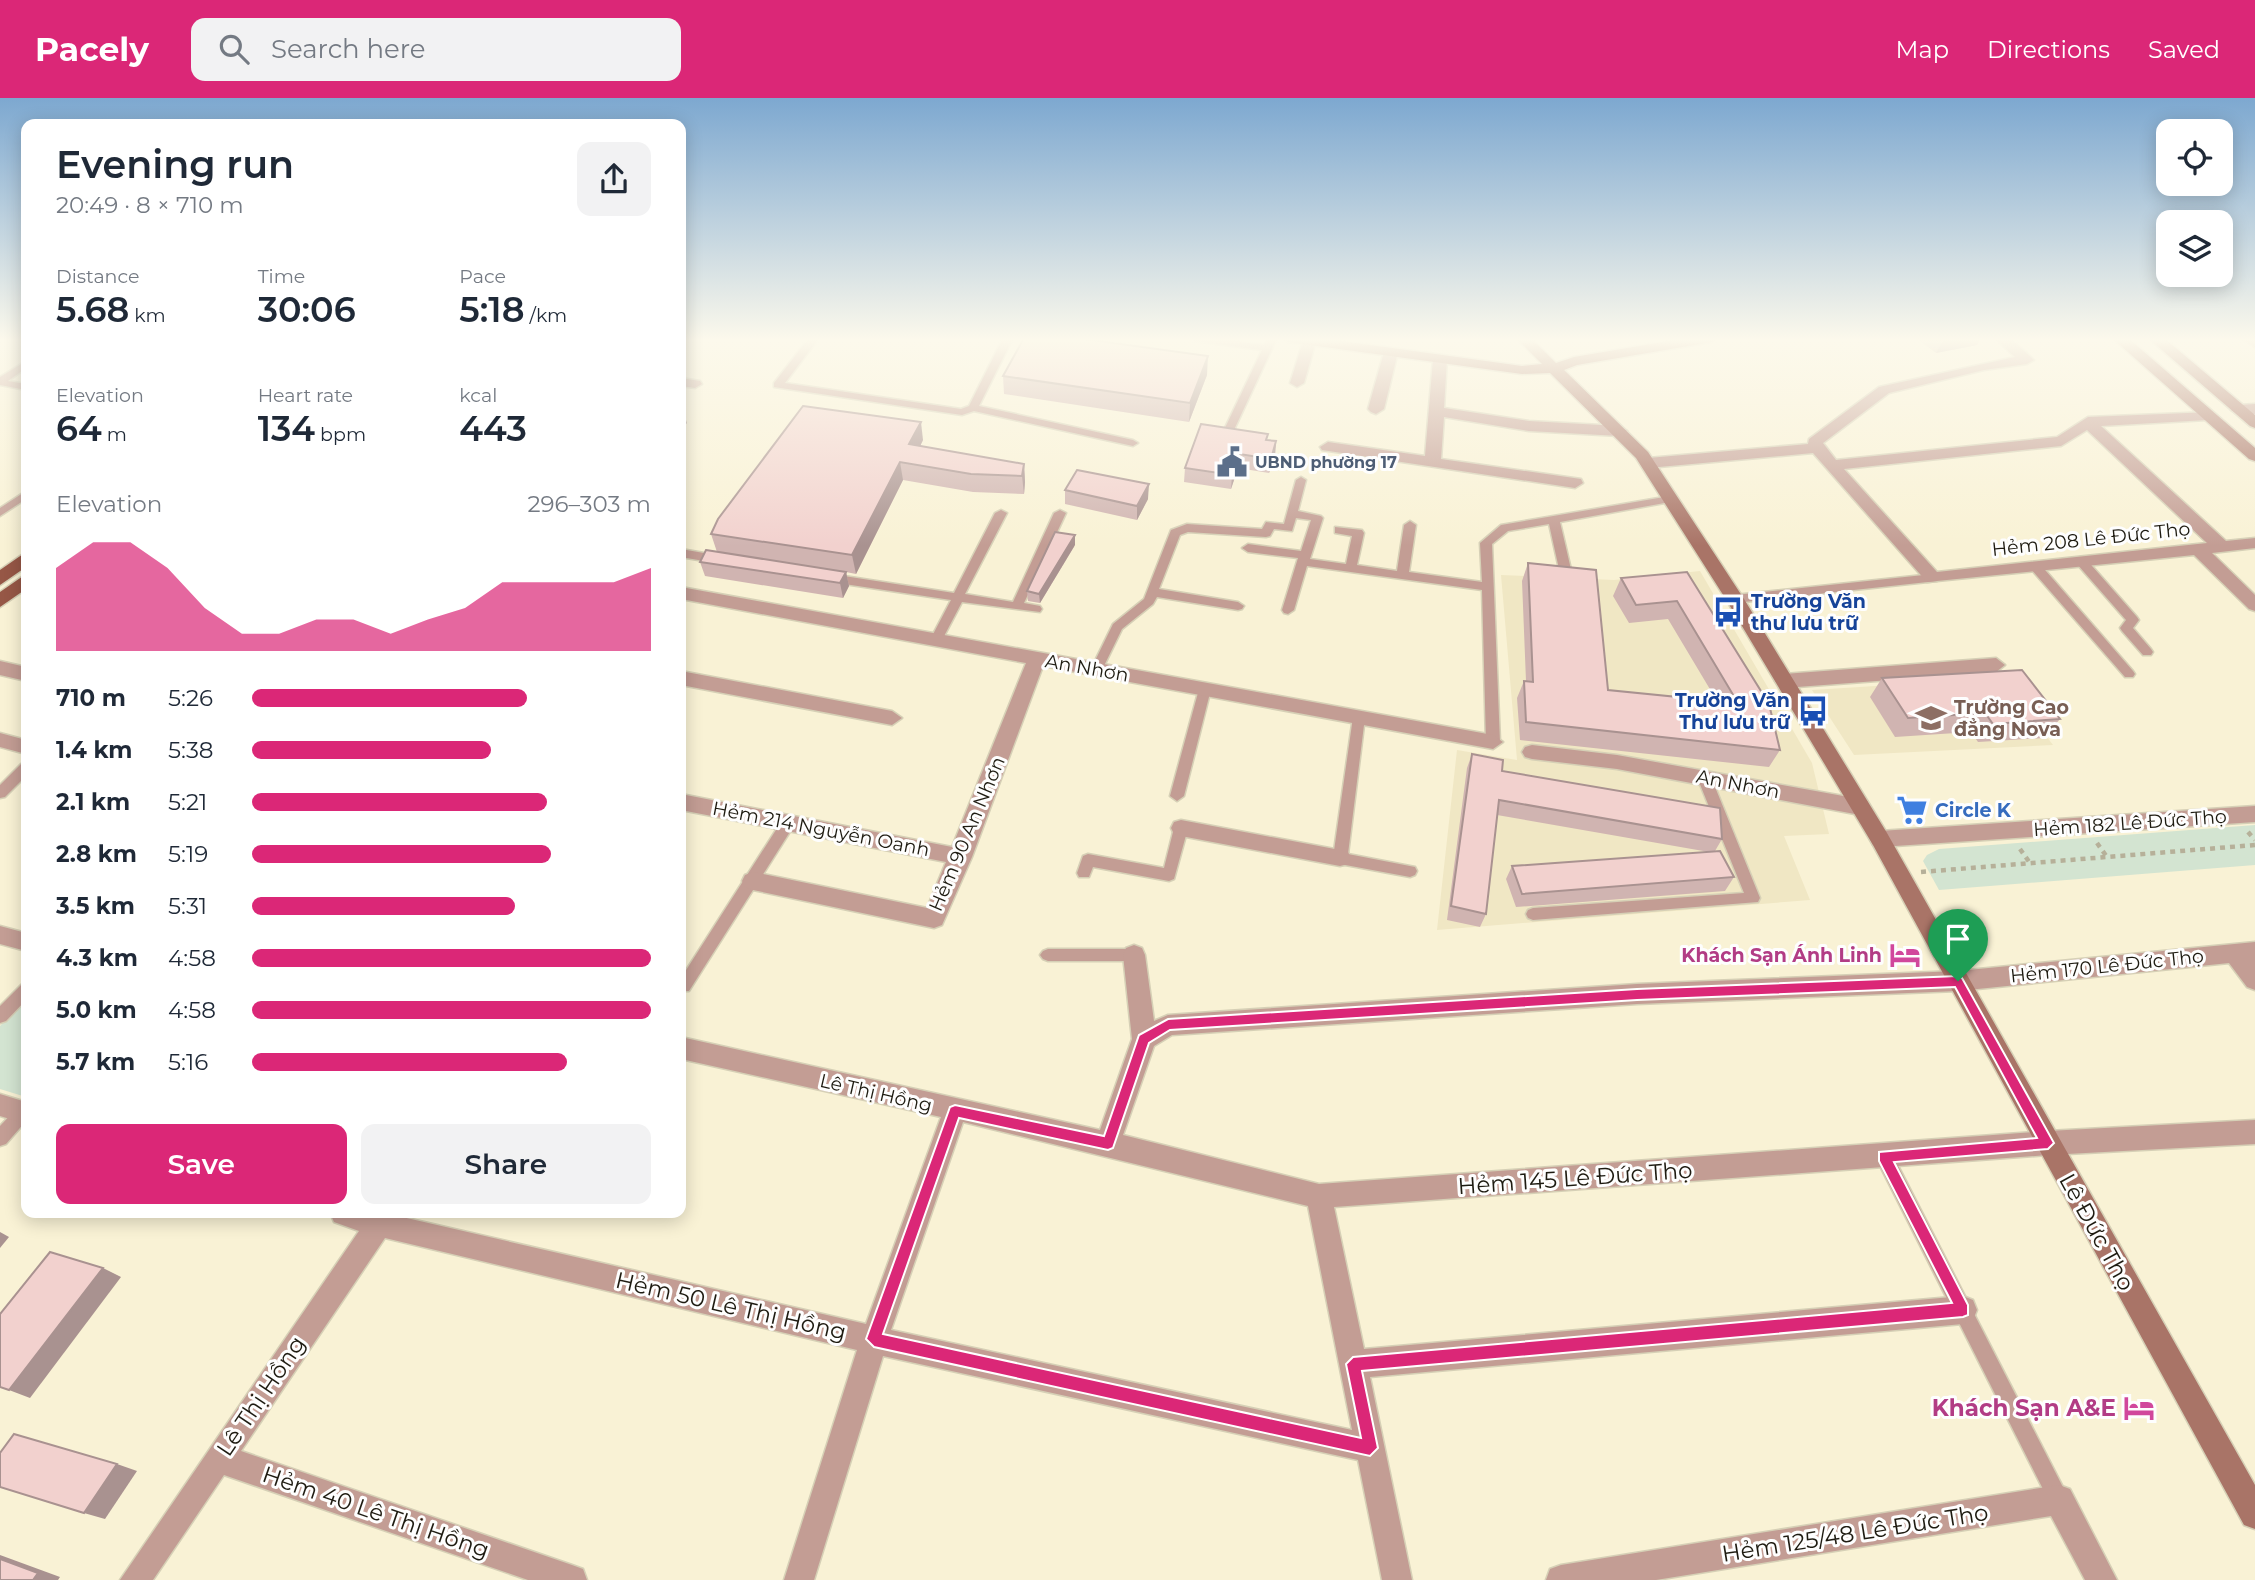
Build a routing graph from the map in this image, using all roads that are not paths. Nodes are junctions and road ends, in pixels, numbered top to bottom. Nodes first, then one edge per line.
1 (929, 407) edge
2 (1240, 407) edge
3 (1437, 407) edge
4 (1595, 407) edge
5 (1861, 407) edge
6 (2198, 407) edge
7 (973, 408) joint
8 (2247, 410) edge
9 (1437, 411) junction
10 (2207, 415) junction
11 (2088, 422) junction
12 (2255, 423) edge
13 (1229, 430) edge
14 (1619, 431) junction
15 (1133, 443) dead end
16 (1328, 447) dead end
17 (1817, 448) junction
18 (2255, 456) edge
19 (1433, 463) junction
20 (1648, 463) junction
21 (1832, 465) junction
22 (1301, 480) dead end
23 (1575, 483) dead end
24 (21, 498) edge
25 (1670, 499) junction
26 (0, 513) edge
27 (1001, 513) dead end
28 (1060, 513) dead end
29 (1292, 514) junction
30 (1554, 520) junction
31 (1410, 525) dead end
32 (1339, 530) dead end
33 (2255, 542) edge
34 (2221, 546) junction
35 (1248, 548) dead end
36 (2197, 548) junction
37 (686, 554) edge
38 (1304, 559) junction
39 (2081, 561) junction
40 (21, 562) edge
41 (729, 562) edge
42 (2035, 566) junction
43 (1350, 570) junction
44 (818, 576) edge
45 (1402, 577) junction
46 (1567, 578) edge
47 (1933, 578) junction
48 (0, 579) edge
49 (21, 584) edge
50 (1488, 587) junction
51 (1152, 592) junction
52 (686, 594) edge
53 (958, 598) junction
54 (1735, 599) junction
55 (0, 601) edge
56 (2255, 605) edge
57 (1017, 606) junction
58 (1238, 606) dead end
59 (1036, 610) dead end
60 (1288, 610) dead end
61 (936, 640) junction
62 (2147, 652) dead end
63 (1037, 658) junction
64 (1996, 664) dead end
65 (0, 668) edge
66 (1097, 669) junction
67 (21, 673) edge
68 (2129, 674) dead end
69 (686, 679) edge
70 (1784, 681) junction
71 (1205, 689) junction
72 (1359, 717) junction
73 (892, 718) dead end
74 (0, 740) edge
75 (1493, 742) joint
76 (21, 746) edge
77 (1532, 752) dead end
78 (21, 773) edge
79 (1704, 777) junction
80 (0, 793) edge
81 (1177, 796) dead end
82 (686, 803) edge
83 (1860, 807) junction
84 (2255, 814) edge
85 (788, 823) junction
86 (1181, 828) joint
87 (1880, 839) junction
88 (961, 857) junction
89 (1340, 858) junction
90 (1410, 872) dead end
91 (1084, 873) dead end
92 (753, 881) junction
93 (1533, 914) dead end
94 (0, 935) edge
95 (21, 941) edge
96 (2245, 952) edge
97 (1048, 955) dead end
98 (1134, 955) joint
99 (2255, 980) edge
100 (1958, 981) junction
101 (686, 983) edge
102 (21, 995) edge
103 (0, 1016) edge
104 (1144, 1039) junction
105 (686, 1049) edge
106 (17, 1110) edge
107 (955, 1111) junction
108 (2255, 1132) edge
109 (0, 1138) edge
110 (1108, 1143) junction
111 (2048, 1143) junction
112 (1884, 1156) junction
113 (1319, 1196) junction
114 (382, 1218) edge
115 (1963, 1310) junction
116 (874, 1339) junction
117 (1353, 1364) junction
118 (1370, 1448) junction
119 (218, 1458) junction
120 (2059, 1500) junction
121 (2255, 1514) edge
122 (135, 1580) edge
123 (572, 1580) edge
124 (799, 1580) edge
125 (1397, 1580) edge
126 (1561, 1580) edge
127 (2102, 1580) edge

1 - 7 lane
2 - 13 lane
3 - 9 street
4 - 14 street, Lê Đức Thọ
5 - 17 street
6 - 10 street
7 - 15 lane
8 - 12 street
9 - 14 street
9 - 19 street
10 - 11 street
10 - 18 street
11 - 21 street
11 - 34 street
14 - 20 street, Lê Đức Thọ
16 - 19 street
17 - 20 street
17 - 21 street
19 - 23 street
20 - 25 street, Lê Đức Thọ
21 - 47 street
22 - 29 lane
24 - 26 lane
25 - 30 lane
25 - 54 street, Lê Đức Thọ
27 - 53 lane
28 - 57 lane
29 - 38 lane
29 - 51 lane
30 - 46 lane
30 - 50 lane
31 - 45 lane
32 - 43 lane
33 - 34 street, Hẻm 208 Lê Đức Thọ
34 - 36 street, Hẻm 208 Lê Đức Thọ
35 - 38 lane
36 - 39 street, Hẻm 208 Lê Đức Thọ
36 - 56 street
37 - 41 lane
38 - 43 lane
38 - 60 lane
39 - 42 street, Hẻm 208 Lê Đức Thọ
39 - 62 lane
40 - 48 main road
42 - 47 street, Hẻm 208 Lê Đức Thọ
42 - 68 lane
43 - 45 lane
44 - 53 lane
45 - 50 lane
47 - 54 lane
49 - 55 main road
50 - 75 lane
51 - 58 lane
51 - 66 lane
52 - 61 street, An Nhơn
53 - 57 lane
53 - 61 lane
54 - 70 street, Lê Đức Thọ
57 - 59 lane
61 - 63 street, An Nhơn
63 - 66 street, An Nhơn
63 - 88 street, Hẻm 90 An Nhơn
64 - 70 street
65 - 67 street
66 - 71 street, An Nhơn
69 - 73 street
70 - 83 street, Lê Đức Thọ
71 - 72 street, An Nhơn
71 - 81 lane
72 - 75 street, An Nhơn
72 - 89 lane
74 - 76 street
77 - 79 street, An Nhơn
78 - 80 lane
79 - 83 street, An Nhơn
79 - 93 lane
82 - 85 street, Hẻm 214 Nguyễn Oanh
83 - 87 street, Lê Đức Thọ
84 - 87 street, Hẻm 182 Lê Đức Thọ
85 - 88 street, Hẻm 214 Nguyễn Oanh
85 - 92 lane
86 - 89 street
86 - 91 lane
87 - 100 street, Lê Đức Thọ
88 - 92 street, Hẻm 90 An Nhơn
89 - 90 lane
92 - 101 lane
94 - 95 street
96 - 99 street
96 - 100 street, Hẻm 170 Lê Đức Thọ
97 - 98 lane
98 - 104 street
100 - 104 street
100 - 111 street, Lê Đức Thọ
102 - 103 lane
104 - 110 street
105 - 107 street, Lê Thị Hồng
106 - 109 lane
107 - 110 street, Lê Thị Hồng
107 - 116 street
108 - 111 street, Hẻm 145 Lê Đức Thọ
110 - 113 street, Hẻm 145 Lê Đức Thọ
111 - 112 street, Hẻm 145 Lê Đức Thọ
111 - 121 street, Lê Đức Thọ
112 - 113 street, Hẻm 145 Lê Đức Thọ
112 - 115 lane
113 - 117 street
114 - 116 street, Hẻm 50 Lê Thị Hồng
114 - 119 street, Lê Thị Hồng
115 - 117 street
115 - 120 lane
116 - 118 street, Hẻm 50 Lê Thị Hồng
116 - 124 street
117 - 118 street
118 - 125 street
119 - 122 street, Lê Thị Hồng
119 - 123 street, Hẻm 40 Lê Thị Hồng
120 - 126 street, Hẻm 125/48 Lê Đức Thọ
120 - 127 street

